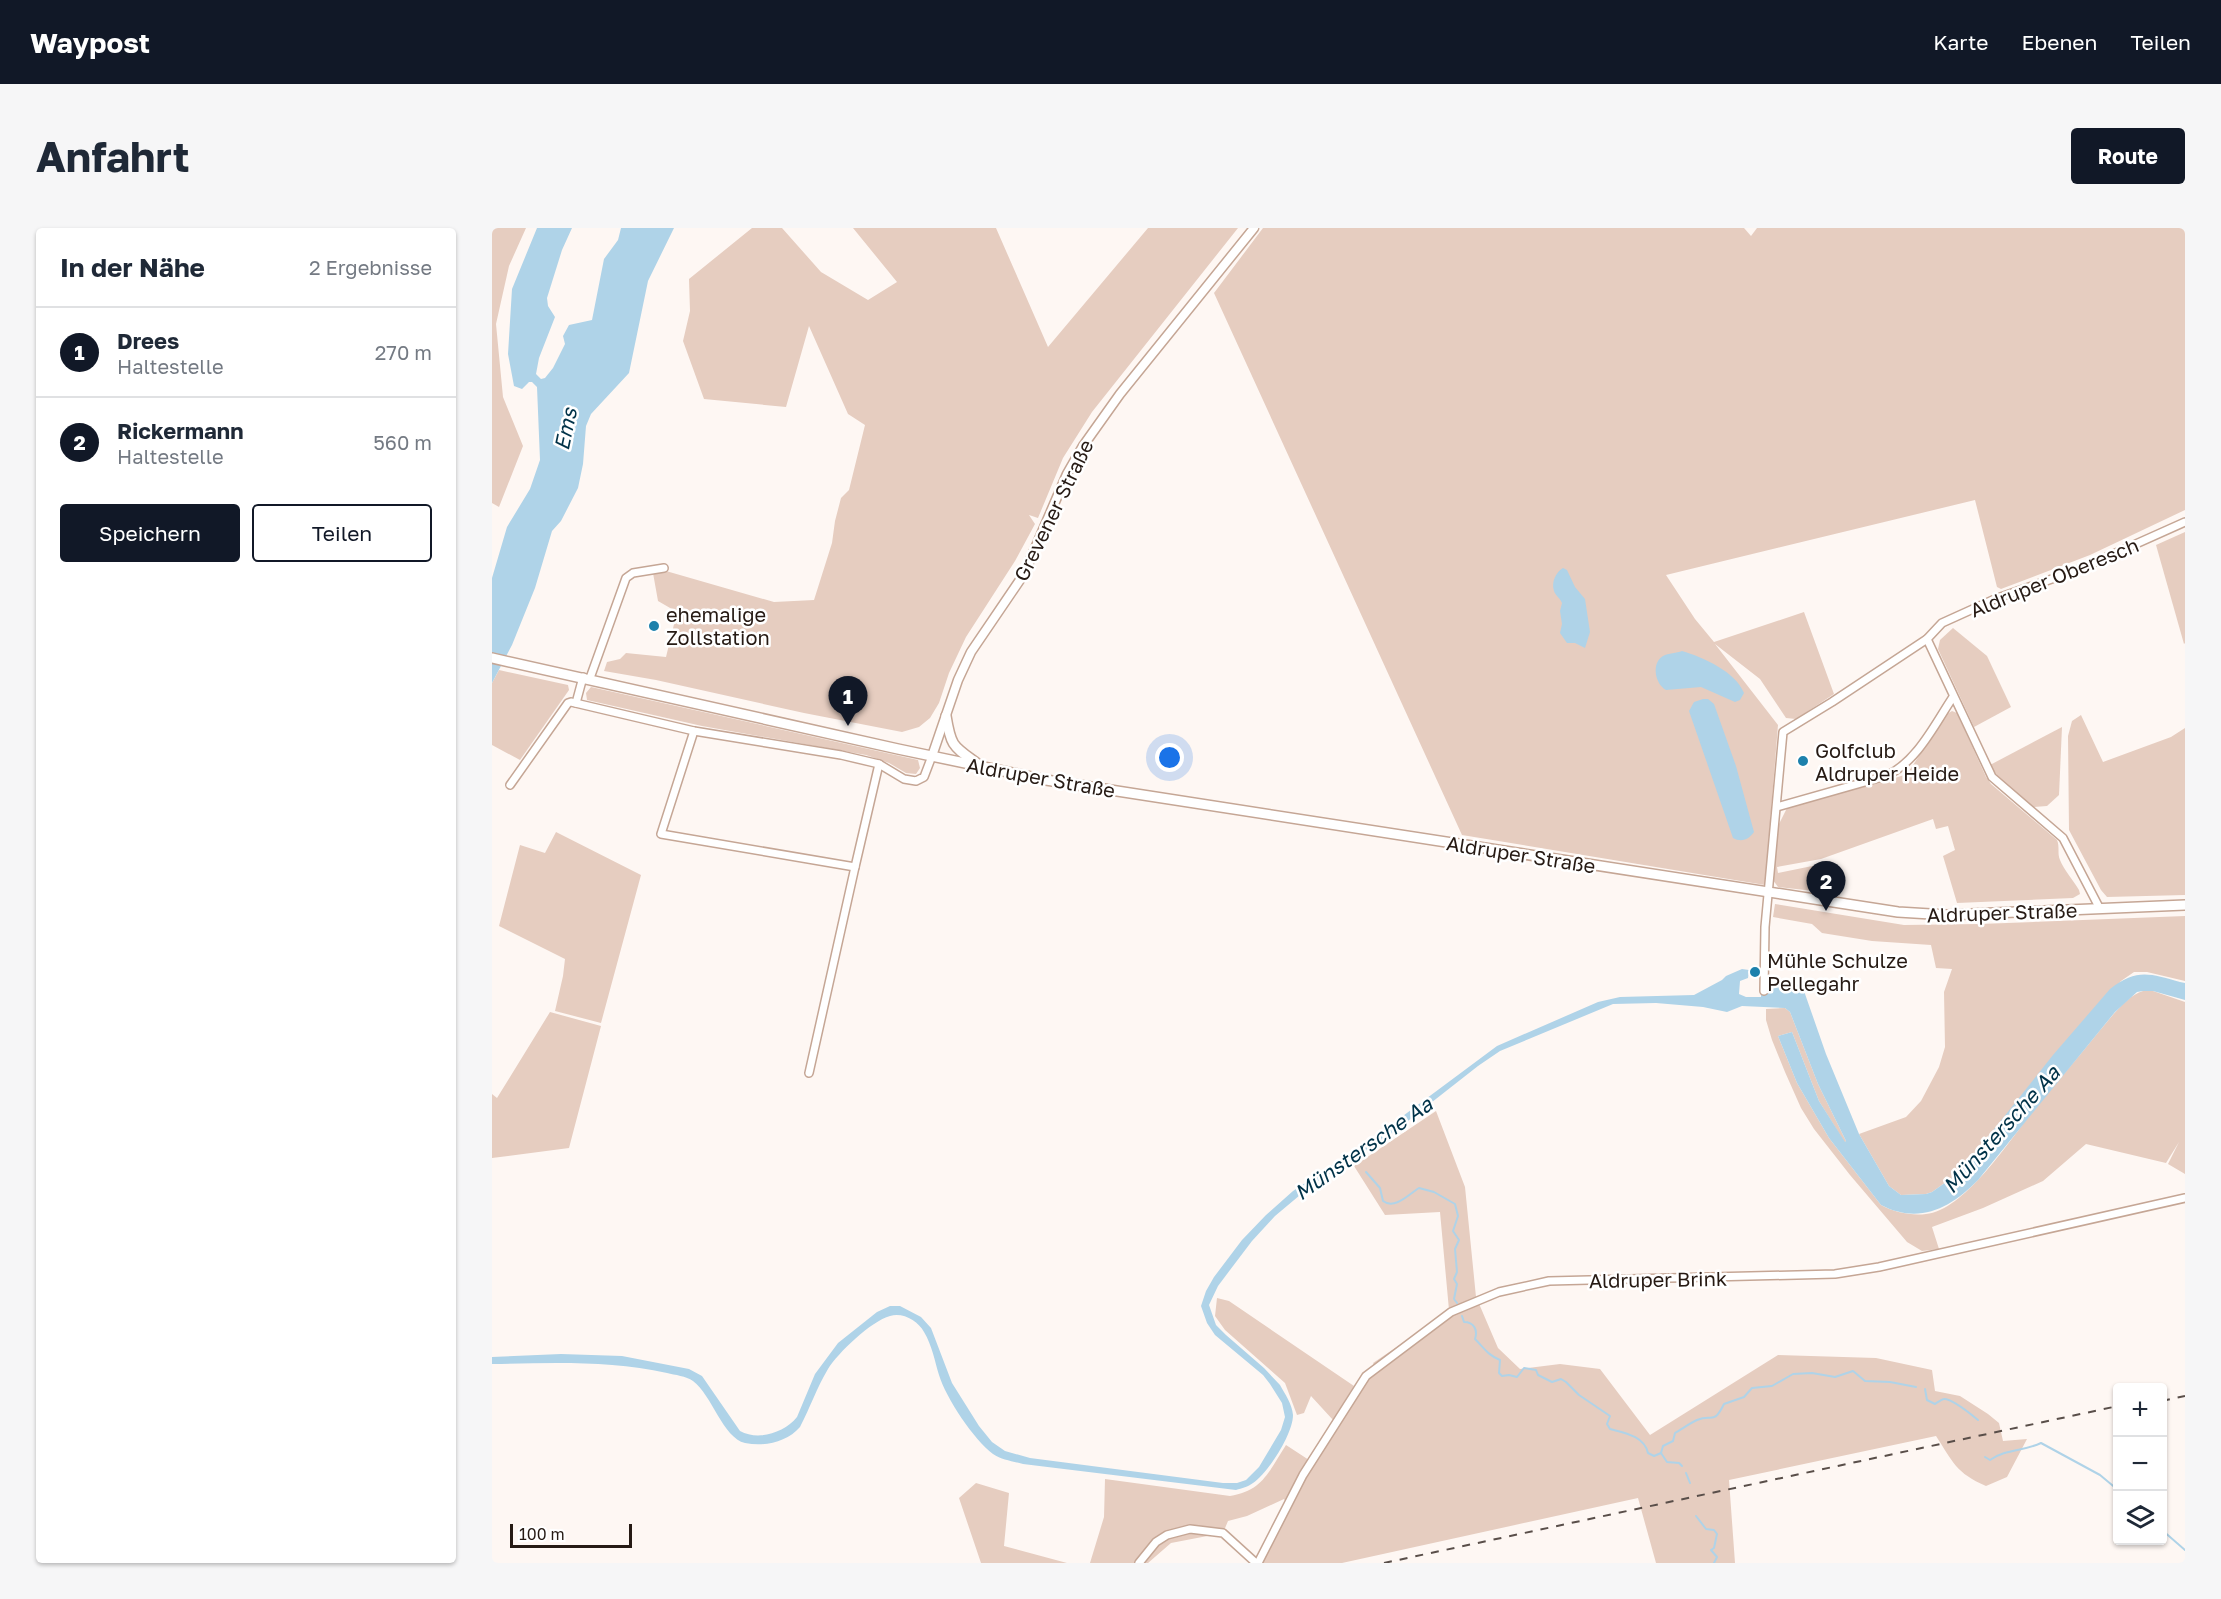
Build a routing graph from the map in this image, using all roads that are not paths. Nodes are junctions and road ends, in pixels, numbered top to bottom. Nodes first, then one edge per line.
1 (1254, 228) edge
2 (2185, 522) edge
3 (663, 568) dead end
4 (1927, 639) junction
5 (492, 658) edge
6 (587, 678) junction
7 (1953, 697) junction
8 (576, 703) junction
9 (946, 716) junction
10 (694, 731) junction
11 (932, 756) junction
12 (879, 764) junction
13 (983, 767) junction
14 (510, 785) dead end
15 (1777, 807) junction
16 (855, 867) junction
17 (1768, 893) junction
18 (2185, 905) edge
19 (2100, 909) junction
20 (1764, 991) dead end
21 (808, 1073) dead end
22 (2185, 1198) edge
23 (1139, 1563) edge
24 (1257, 1563) edge

1 - 9 street, Grevener Straße
2 - 4 street, Aldruper Oberesch
3 - 6 street
4 - 7 street
4 - 15 street, Aldruper Oberesch
5 - 6 main road, Aldruper Straße
6 - 8 street
6 - 11 main road, Aldruper Straße
7 - 15 street
7 - 19 street
8 - 10 street
8 - 14 street
9 - 11 street, Grevener Straße
9 - 13 main road
10 - 12 street
10 - 16 street
11 - 12 street
11 - 13 main road, Aldruper Straße
12 - 16 street
13 - 17 main road, Aldruper Straße
15 - 17 street, Aldruper Oberesch
16 - 21 street
17 - 19 main road, Aldruper Straße
17 - 20 street, Aldruper Oberesch
18 - 19 main road, Aldruper Straße
22 - 24 street, Aldruper Brink
23 - 24 street, Aldruper Brink

